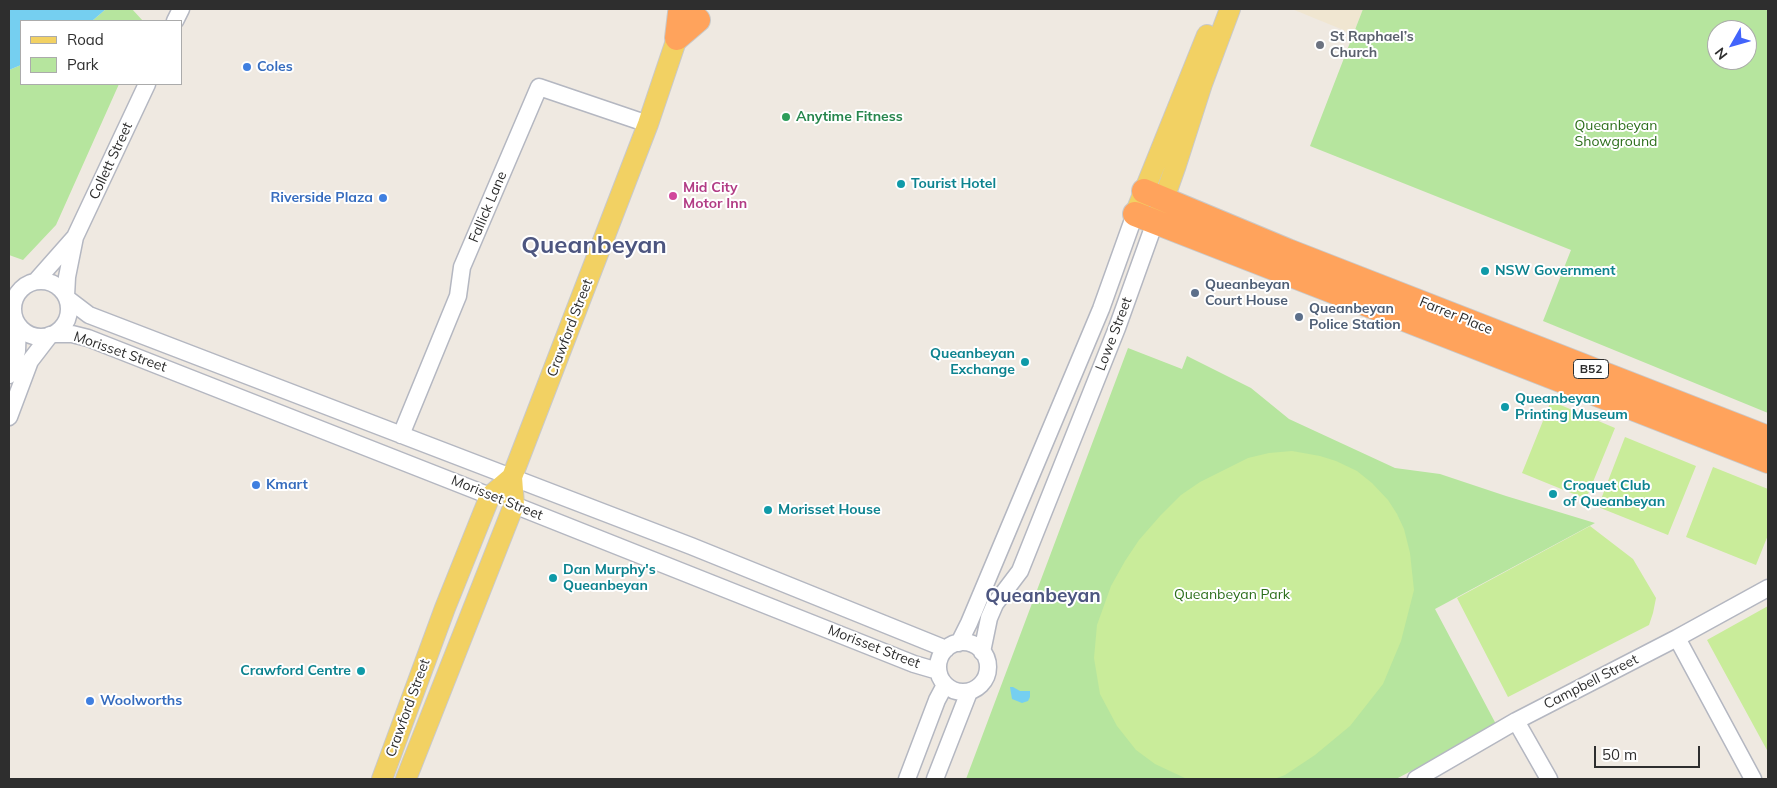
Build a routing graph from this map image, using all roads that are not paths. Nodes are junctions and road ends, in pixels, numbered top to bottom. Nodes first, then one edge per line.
1 (1217, 9) edge
2 (1230, 9) edge
3 (691, 13) edge
4 (677, 38) joint
5 (147, 85) edge
6 (648, 124) junction
7 (1154, 195) junction
8 (1145, 218) junction
9 (75, 237) junction
10 (34, 281) junction
11 (9, 282) edge
12 (67, 298) junction
13 (1409, 309) junction
14 (14, 321) edge
15 (52, 335) junction
16 (9, 374) edge
17 (9, 417) edge
18 (401, 435) junction
19 (1768, 438) edge
20 (1768, 461) edge
21 (512, 477) junction
22 (490, 496) junction
23 (514, 505) junction
24 (1768, 588) edge
25 (1677, 638) junction
26 (952, 646) junction
27 (982, 652) junction
28 (942, 678) junction
29 (969, 692) junction
30 (1516, 720) junction
31 (382, 779) edge
32 (406, 779) edge
33 (907, 779) edge
34 (935, 779) edge
35 (1416, 779) edge
36 (1549, 779) edge
37 (1753, 779) edge

1 - 7 main road, Lowe Street
2 - 7 main road, Lowe Street
3 - 4 highway, Crawford Street
4 - 6 main road, Crawford Street
5 - 9 street, Collett Street
6 - 18 street, Fallick Lane
6 - 21 main road, Crawford Street
7 - 8 main road, Lowe Street
7 - 13 highway, Farrer Place / B52
8 - 13 highway, Farrer Place / B52
8 - 26 street, Lowe Street
8 - 27 street, Lowe Street
9 - 10 street, Collett Street
9 - 12 street, Collett Street
10 - 11 street
10 - 12 street
10 - 14 street
12 - 15 street
12 - 18 street, Morisset Street
13 - 19 highway, Farrer Place / B52
13 - 20 highway, Farrer Place / B52
14 - 15 street
14 - 16 street
15 - 17 street
15 - 22 street, Morisset Street
18 - 21 street, Morisset Street
21 - 22 main road, Crawford Street
21 - 23 main road, Crawford Street
21 - 26 street, Morisset Street
22 - 23 main road, Morisset Street
22 - 31 main road, Crawford Street
23 - 28 street, Morisset Street
23 - 32 main road, Crawford Street
24 - 25 street, Campbell Street
25 - 30 street, Campbell Street
25 - 37 street
26 - 27 street
26 - 28 street
27 - 29 street
28 - 29 street
28 - 33 street
29 - 34 street
30 - 35 street, Campbell Street
30 - 36 street

